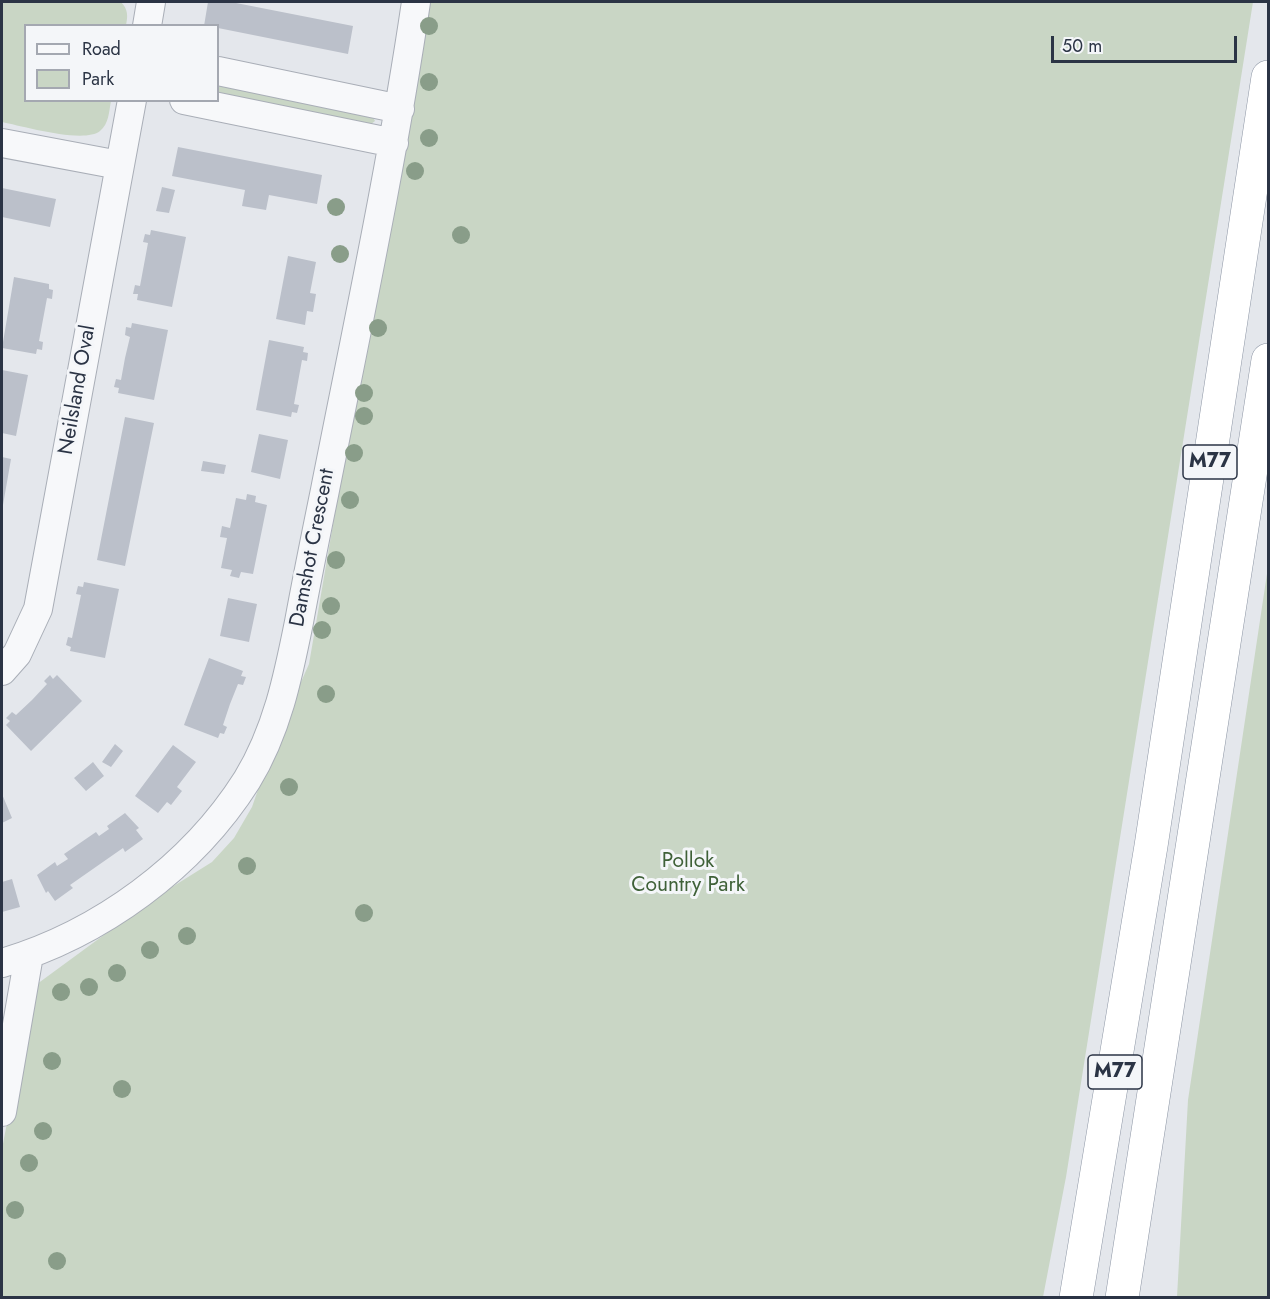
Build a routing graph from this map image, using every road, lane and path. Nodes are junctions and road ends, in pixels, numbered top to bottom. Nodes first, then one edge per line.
1 (151, 2) edge
2 (416, 2) edge
3 (147, 24) edge
4 (219, 71) edge
5 (1269, 77) edge
6 (132, 102) edge
7 (194, 102) edge
8 (400, 110) junction
9 (2, 143) edge
10 (394, 143) junction
11 (119, 165) junction
12 (1269, 360) edge
13 (2, 671) edge
14 (29, 955) junction
15 (2, 963) edge
16 (1158, 1067) junction
17 (2, 1112) edge
18 (1076, 1298) edge
19 (1122, 1298) edge
20 (1140, 1298) edge

1 - 3 street
2 - 8 street, Damshot Crescent
4 - 8 street
5 - 18 highway, M77
6 - 11 street, Neilsland Oval
7 - 10 street
8 - 10 street, Damshot Crescent
9 - 11 street
10 - 14 street, Damshot Crescent
11 - 13 street, Neilsland Oval
12 - 16 highway, M77
14 - 15 street, Damshot Crescent
14 - 17 street
16 - 19 highway, M77
16 - 20 highway

